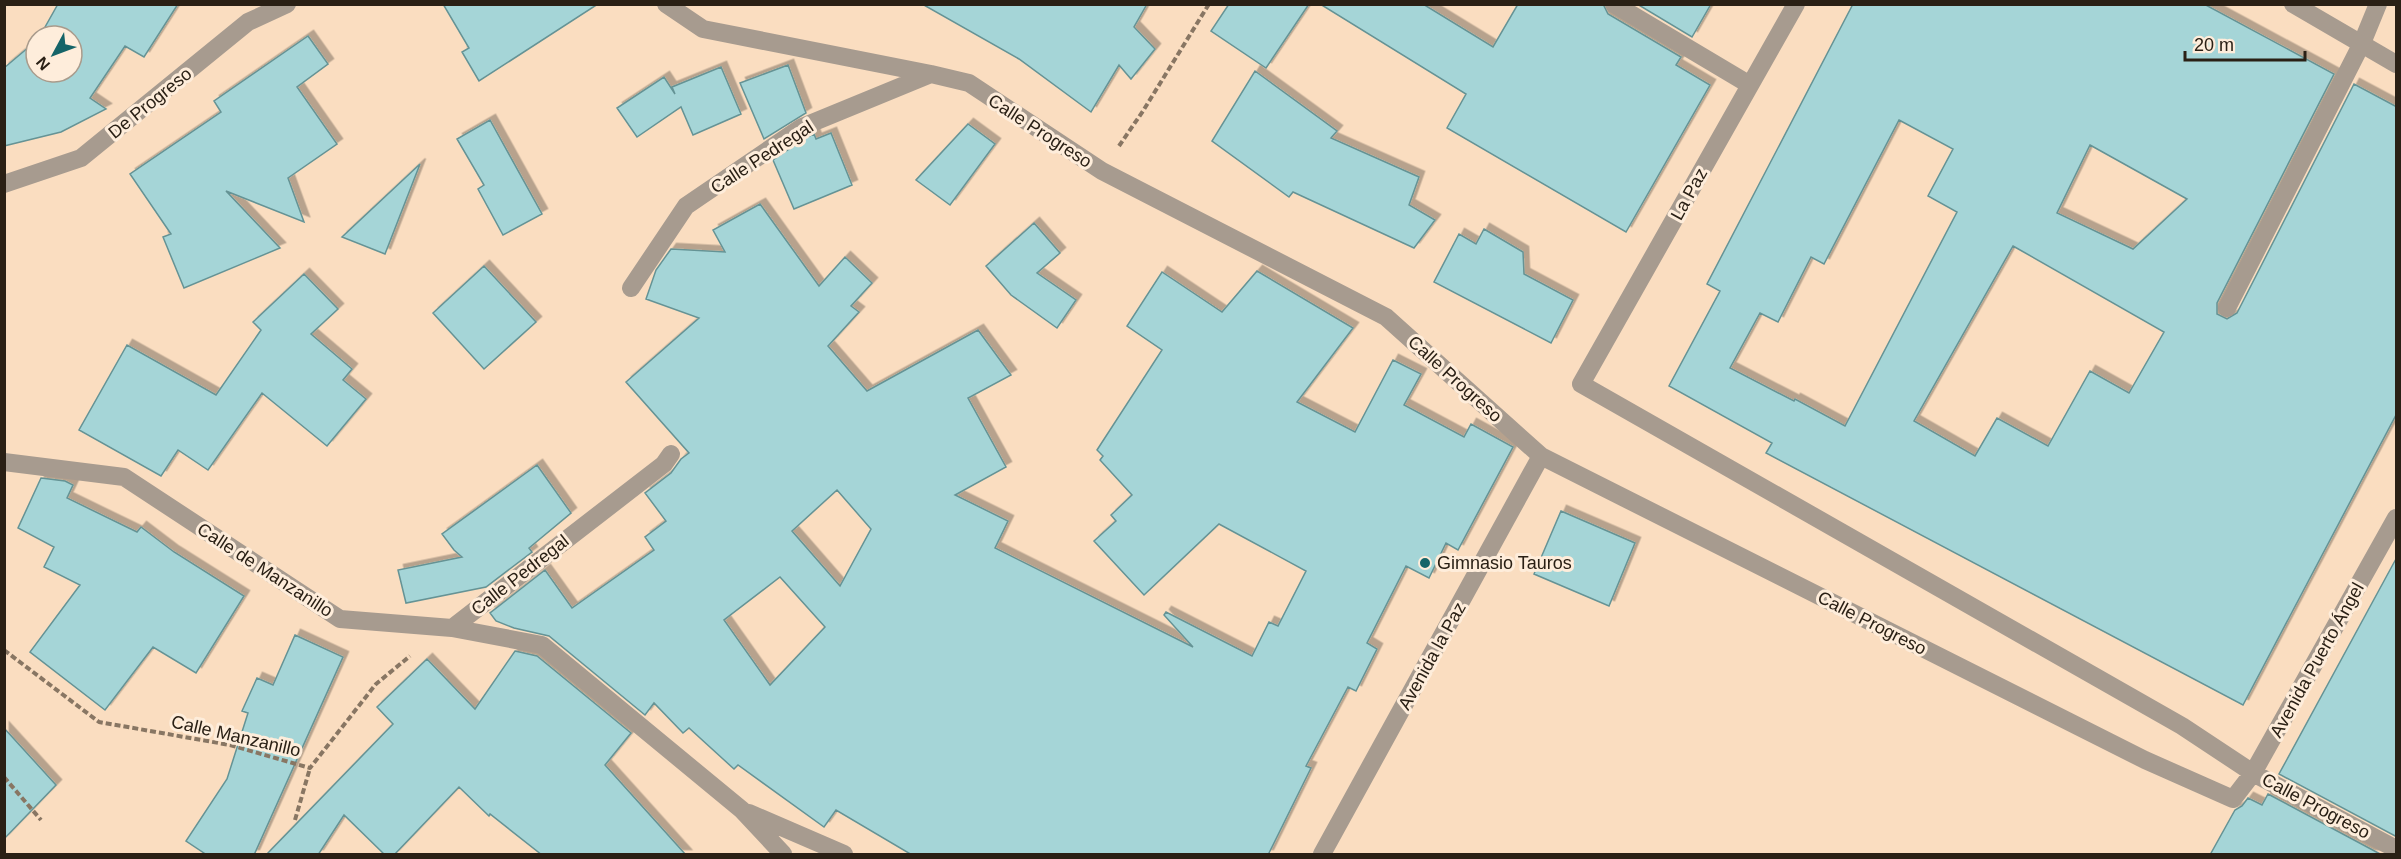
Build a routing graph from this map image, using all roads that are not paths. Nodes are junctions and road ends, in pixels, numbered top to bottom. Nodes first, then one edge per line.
1 (287, 4) edge
2 (666, 4) edge
3 (1614, 4) edge
4 (1796, 4) edge
5 (2293, 4) edge
6 (2378, 4) edge
7 (2362, 44) junction
8 (2397, 64) edge
9 (931, 74) junction
10 (1750, 85) junction
11 (4, 183) edge
12 (631, 288) dead end
13 (2227, 308) dead end
14 (1581, 384) joint
15 (671, 454) dead end
16 (1541, 456) junction
17 (4, 462) edge
18 (2397, 518) edge
19 (452, 627) junction
20 (2253, 772) junction
21 (2233, 799) joint
22 (742, 810) junction
23 (2397, 849) edge
24 (783, 855) edge
25 (844, 855) edge
26 (1322, 855) edge

1 - 11 street, De Progreso
2 - 9 street, Calle Progreso
3 - 10 street
4 - 10 street, La Paz
5 - 7 street
6 - 7 street
7 - 8 street
7 - 13 street
9 - 12 street, Calle Pedregal
9 - 16 street, Calle Progreso
10 - 14 street, La Paz
14 - 20 street, Calle Progreso
15 - 19 street, Calle Pedregal
16 - 21 street, Calle Progreso
16 - 26 street, Avenida la Paz
17 - 19 street, Calle de Manzanillo
18 - 20 street, Avenida Puerto Ángel
19 - 22 street, Calle de Manzanillo
20 - 21 street, Avenida Puerto Ángel
20 - 23 street, Calle Progreso
22 - 24 street, Calle de Manzanillo
22 - 25 street

